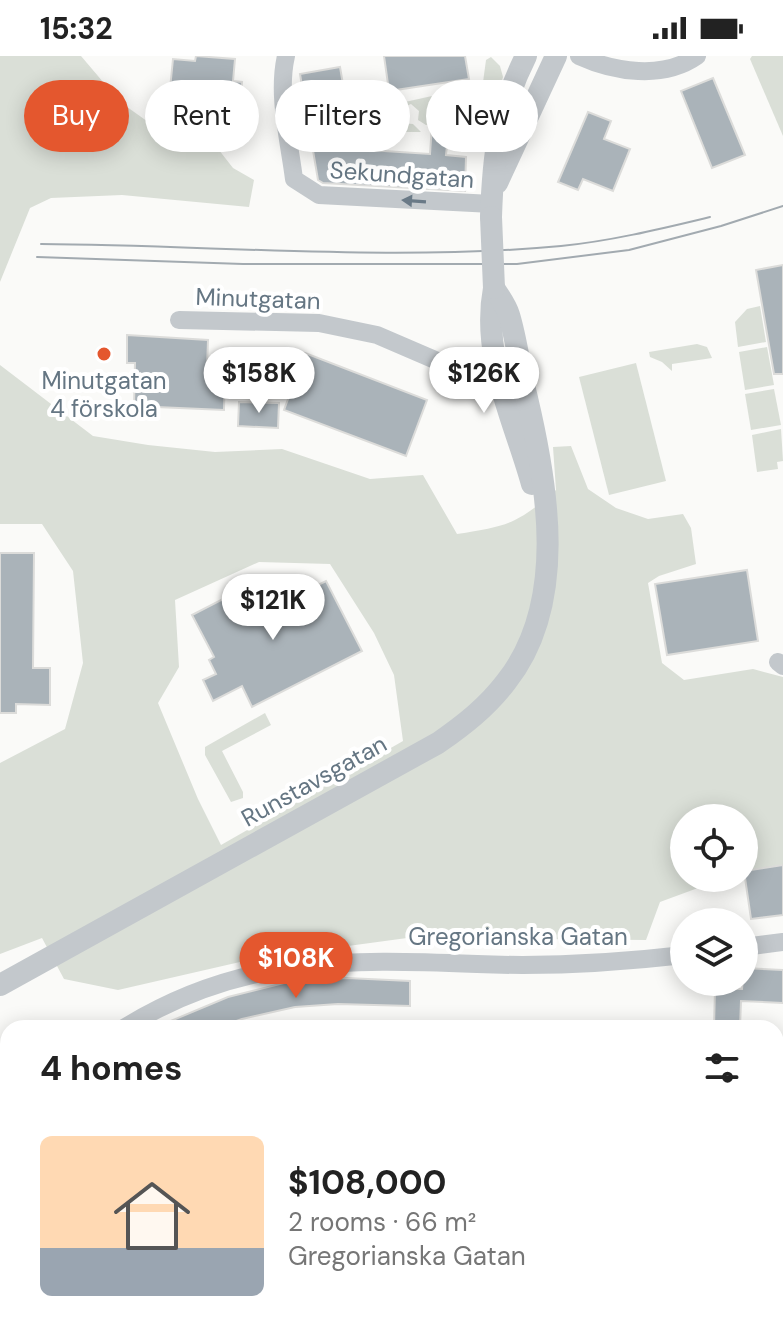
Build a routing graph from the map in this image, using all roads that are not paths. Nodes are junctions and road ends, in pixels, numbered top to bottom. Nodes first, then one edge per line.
1 (286, 56) edge
2 (526, 56) edge
3 (556, 56) edge
4 (579, 56) edge
5 (697, 56) edge
6 (492, 204) junction
7 (494, 288) junction
8 (179, 320) dead end
9 (518, 361) junction
10 (495, 365) junction
11 (547, 535) junction
12 (783, 942) edge
13 (758, 945) edge
14 (670, 957) edge
15 (0, 985) edge
16 (139, 1020) edge

6 -> 1 street, Sekundgatan
2 - 6 street, Runstavsgatan
3 - 6 street, Runstavsgatan
4 - 5 street
6 - 7 street, Runstavsgatan, bridge
7 - 9 street, Runstavsgatan
7 - 10 street, Runstavsgatan
8 - 10 street, Minutgatan
9 - 10 street, Minutgatan
9 - 11 street, Runstavsgatan
10 - 11 street, Runstavsgatan
11 - 15 street, Runstavsgatan
12 - 13 street
14 - 16 street, Gregorianska Gatan

